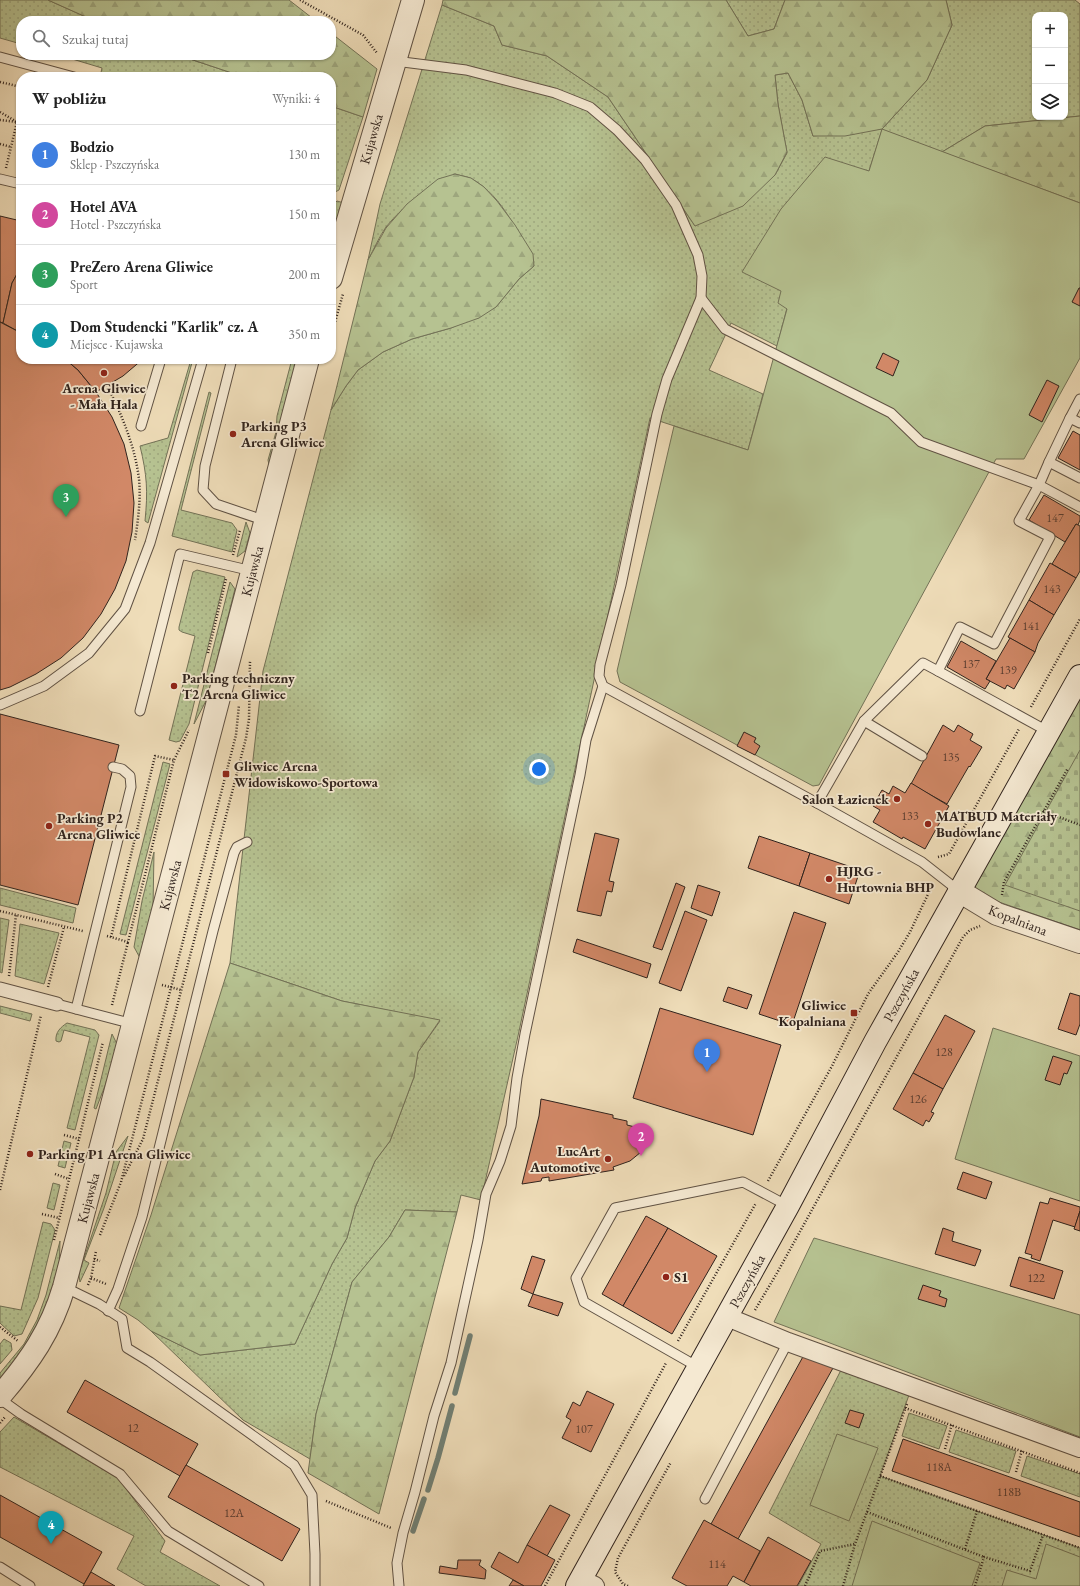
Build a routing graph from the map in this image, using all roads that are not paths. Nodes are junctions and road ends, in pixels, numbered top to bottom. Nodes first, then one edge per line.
1 (413, 0) edge
2 (0, 57) edge
3 (394, 61) junction
4 (56, 72) edge
5 (0, 179) edge
6 (16, 183) edge
7 (336, 245) edge
8 (701, 298) junction
9 (160, 364) edge
10 (202, 364) edge
11 (231, 364) edge
12 (307, 364) edge
13 (1080, 400) edge
14 (1070, 418) junction
15 (1080, 423) edge
16 (141, 426) dead end
17 (1049, 462) junction
18 (1080, 478) edge
19 (1039, 485) junction
20 (1080, 507) edge
21 (266, 520) junction
22 (252, 571) junction
23 (938, 671) junction
24 (1080, 676) edge
25 (603, 686) junction
26 (0, 705) edge
27 (140, 710) dead end
28 (864, 722) junction
29 (1049, 732) junction
30 (922, 756) dead end
31 (113, 767) dead end
32 (817, 803) junction
33 (247, 842) dead end
34 (959, 891) junction
35 (1080, 942) edge
36 (3, 990) edge
37 (57, 1004) joint
38 (76, 1009) junction
39 (133, 1024) junction
40 (788, 1206) junction
41 (64, 1287) junction
42 (108, 1311) junction
43 (727, 1317) junction
44 (788, 1342) junction
45 (699, 1368) junction
46 (0, 1397) edge
47 (1080, 1448) edge
48 (706, 1499) dead end
49 (0, 1567) edge
50 (584, 1584) edge
51 (30, 1586) edge
52 (260, 1586) edge
53 (315, 1586) edge
54 (399, 1586) edge

1 - 3 street, Kujawska
2 - 4 lane
3 - 7 street, Kujawska
3 - 8 lane
5 - 6 lane
8 - 19 lane
8 - 25 lane
9 - 16 lane
10 - 26 lane
11 - 21 lane
12 - 21 street, Kujawska
13 - 14 lane
14 - 15 lane
14 - 17 lane
17 - 18 lane
17 - 19 lane
19 - 20 lane
19 - 23 lane
21 - 22 street, Kujawska
22 - 27 lane
22 - 39 street, Kujawska
23 - 28 lane
23 - 29 lane
24 - 29 street, Pszczyńska
25 - 32 lane
25 - 54 lane
28 - 30 lane
28 - 32 lane
29 - 34 street, Pszczyńska
31 - 38 lane
32 - 34 lane
33 - 42 lane
34 - 35 street, Kopalniana
34 - 40 street, Pszczyńska
36 - 37 street
37 - 38 lane
38 - 39 lane
39 - 41 street, Kujawska
40 - 43 street, Pszczyńska
40 - 45 lane
41 - 42 lane
41 - 46 street, Kujawska
42 - 53 lane
43 - 44 street, Pszczyńska
43 - 45 street, Pszczyńska
44 - 47 street, Pszczyńska
44 - 48 lane
45 - 50 street, Pszczyńska
46 - 52 lane
49 - 51 lane

